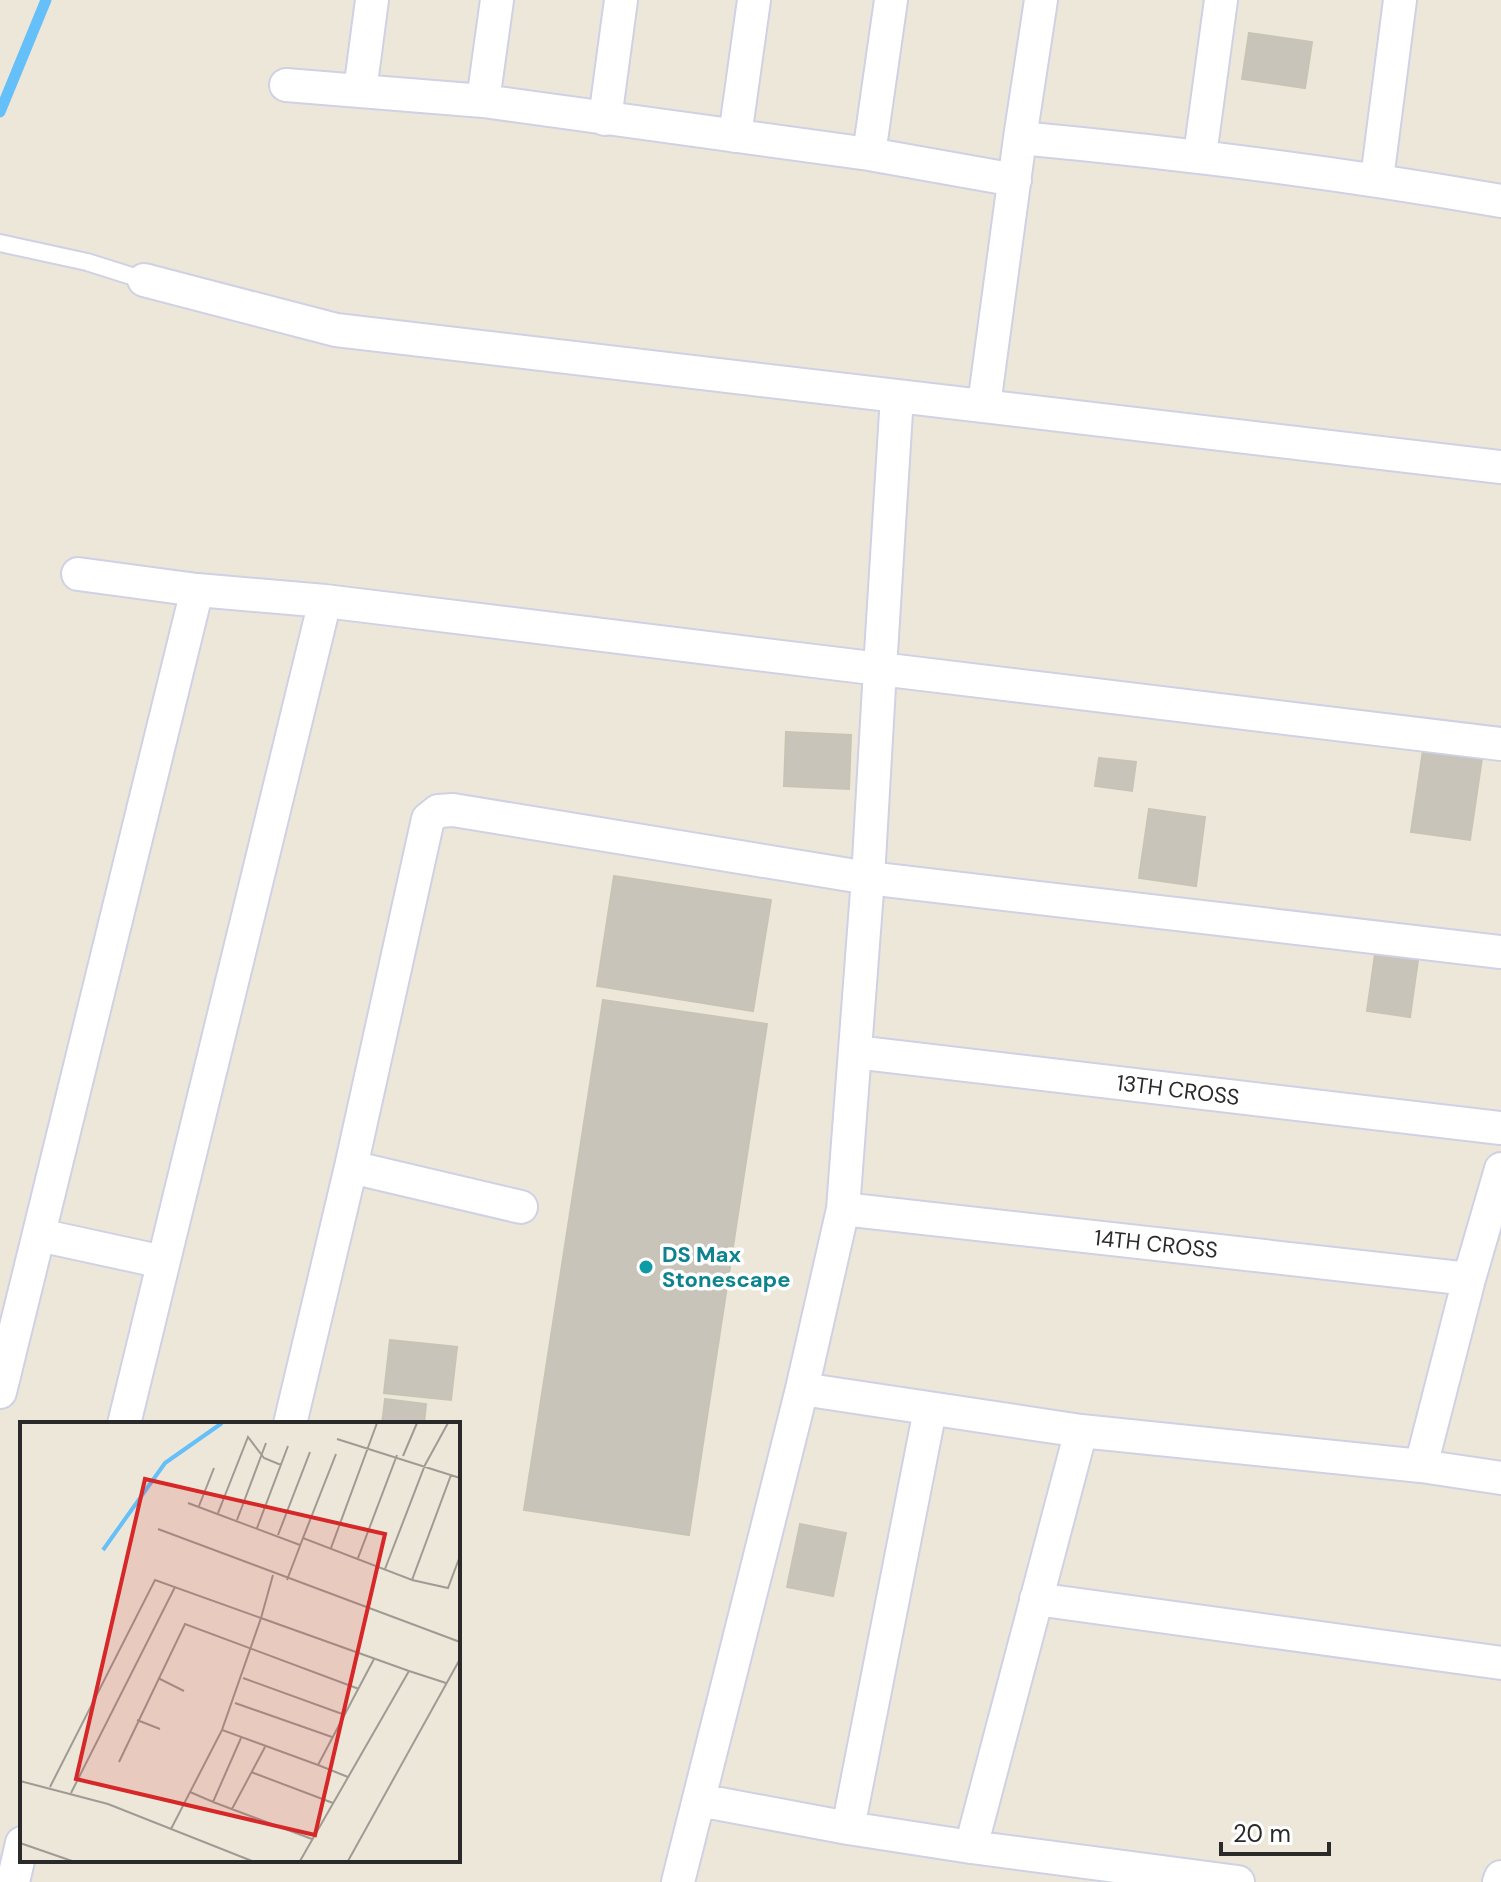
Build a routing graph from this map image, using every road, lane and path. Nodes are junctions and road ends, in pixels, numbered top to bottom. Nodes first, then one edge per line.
1 (372, 0) edge
2 (497, 0) edge
3 (621, 0) edge
4 (754, 0) edge
5 (891, 0) edge
6 (1041, 0) edge
7 (1221, 0) edge
8 (1400, 0) edge
9 (286, 85) dead end
10 (360, 91) junction
11 (483, 101) junction
12 (605, 119) junction
13 (735, 136) junction
14 (1020, 138) junction
15 (869, 154) junction
16 (1200, 155) junction
17 (1377, 179) junction
18 (1015, 180) junction
19 (1501, 201) edge
20 (0, 243) edge
21 (144, 280) joint
22 (897, 396) junction
23 (984, 405) junction
24 (1501, 467) edge
25 (78, 574) dead end
26 (197, 590) junction
27 (325, 601) junction
28 (880, 669) junction
29 (1501, 744) edge
30 (868, 878) junction
31 (1501, 952) edge
32 (855, 1052) junction
33 (1501, 1128) edge
34 (351, 1167) junction
35 (1501, 1169) edge
36 (521, 1207) dead end
37 (843, 1209) junction
38 (39, 1235) junction
39 (163, 1262) junction
40 (1469, 1279) junction
41 (802, 1389) junction
42 (0, 1392) edge
43 (930, 1410) junction
44 (124, 1422) edge
45 (290, 1422) edge
46 (1081, 1431) junction
47 (1421, 1466) junction
48 (1501, 1478) edge
49 (1036, 1599) junction
50 (1501, 1663) edge
51 (699, 1800) junction
52 (848, 1828) junction
53 (971, 1847) junction
54 (20, 1852) edge
55 (13, 1882) edge
56 (678, 1882) edge
57 (1238, 1882) edge

1 - 10 street
2 - 11 street
3 - 12 street
4 - 13 street
5 - 15 street
6 - 14 street
7 - 16 street
8 - 17 street
9 - 10 street
10 - 11 street
11 - 12 street
12 - 13 street
13 - 15 street
14 - 16 street
14 - 18 street
15 - 18 street
16 - 17 street
17 - 19 street
18 - 23 street
20 - 21 lane
21 - 22 street
22 - 23 street
22 - 28 street
23 - 24 street
25 - 26 street
26 - 27 street
26 - 38 street
27 - 28 street
27 - 39 street
28 - 29 street
28 - 30 street
30 - 31 street
30 - 32 street
30 - 34 street
32 - 33 street, 13TH CROSS
32 - 37 street
34 - 36 street
34 - 45 street
35 - 40 street
37 - 40 street, 14TH CROSS
37 - 41 street
38 - 39 street
38 - 42 street
39 - 44 street
40 - 47 street
41 - 43 street
41 - 51 street
43 - 46 street
43 - 52 street
46 - 47 street
46 - 49 street
47 - 48 street
49 - 50 street
49 - 53 street
51 - 52 street
51 - 56 street
52 - 53 street
53 - 57 street
54 - 55 street

